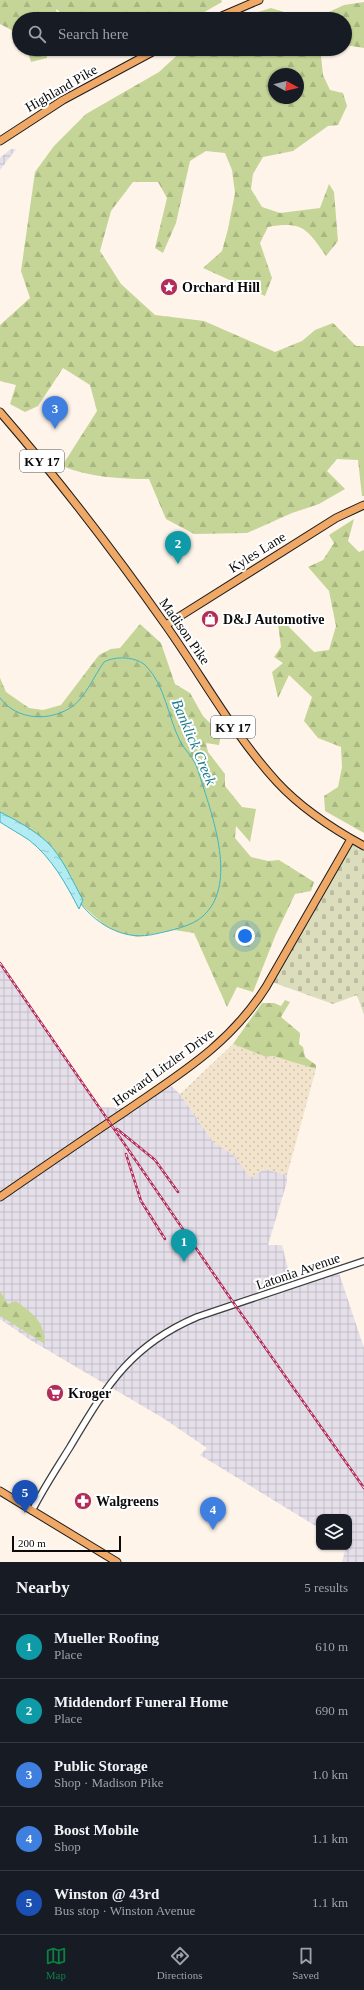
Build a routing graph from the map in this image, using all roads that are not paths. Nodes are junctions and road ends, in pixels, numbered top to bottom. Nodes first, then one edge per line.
1 (259, 0) edge
2 (231, 12) edge
3 (145, 56) edge
4 (0, 141) edge
5 (0, 412) edge
6 (364, 505) edge
7 (166, 626) junction
8 (351, 839) junction
9 (364, 846) edge
10 (0, 1197) edge
11 (364, 1261) edge
12 (0, 1490) edge
13 (32, 1511) junction
14 (117, 1562) edge

1 - 2 main road
3 - 4 main road, Highland Pike
5 - 7 main road, Madison Pike / KY 17
6 - 7 main road, Kyles Lane
7 - 8 main road, Madison Pike / KY 17
8 - 9 main road, Madison Pike / KY 17
8 - 10 main road, Howard Litzler Drive
11 - 13 street, Latonia Avenue
12 - 13 main road
13 - 14 main road

